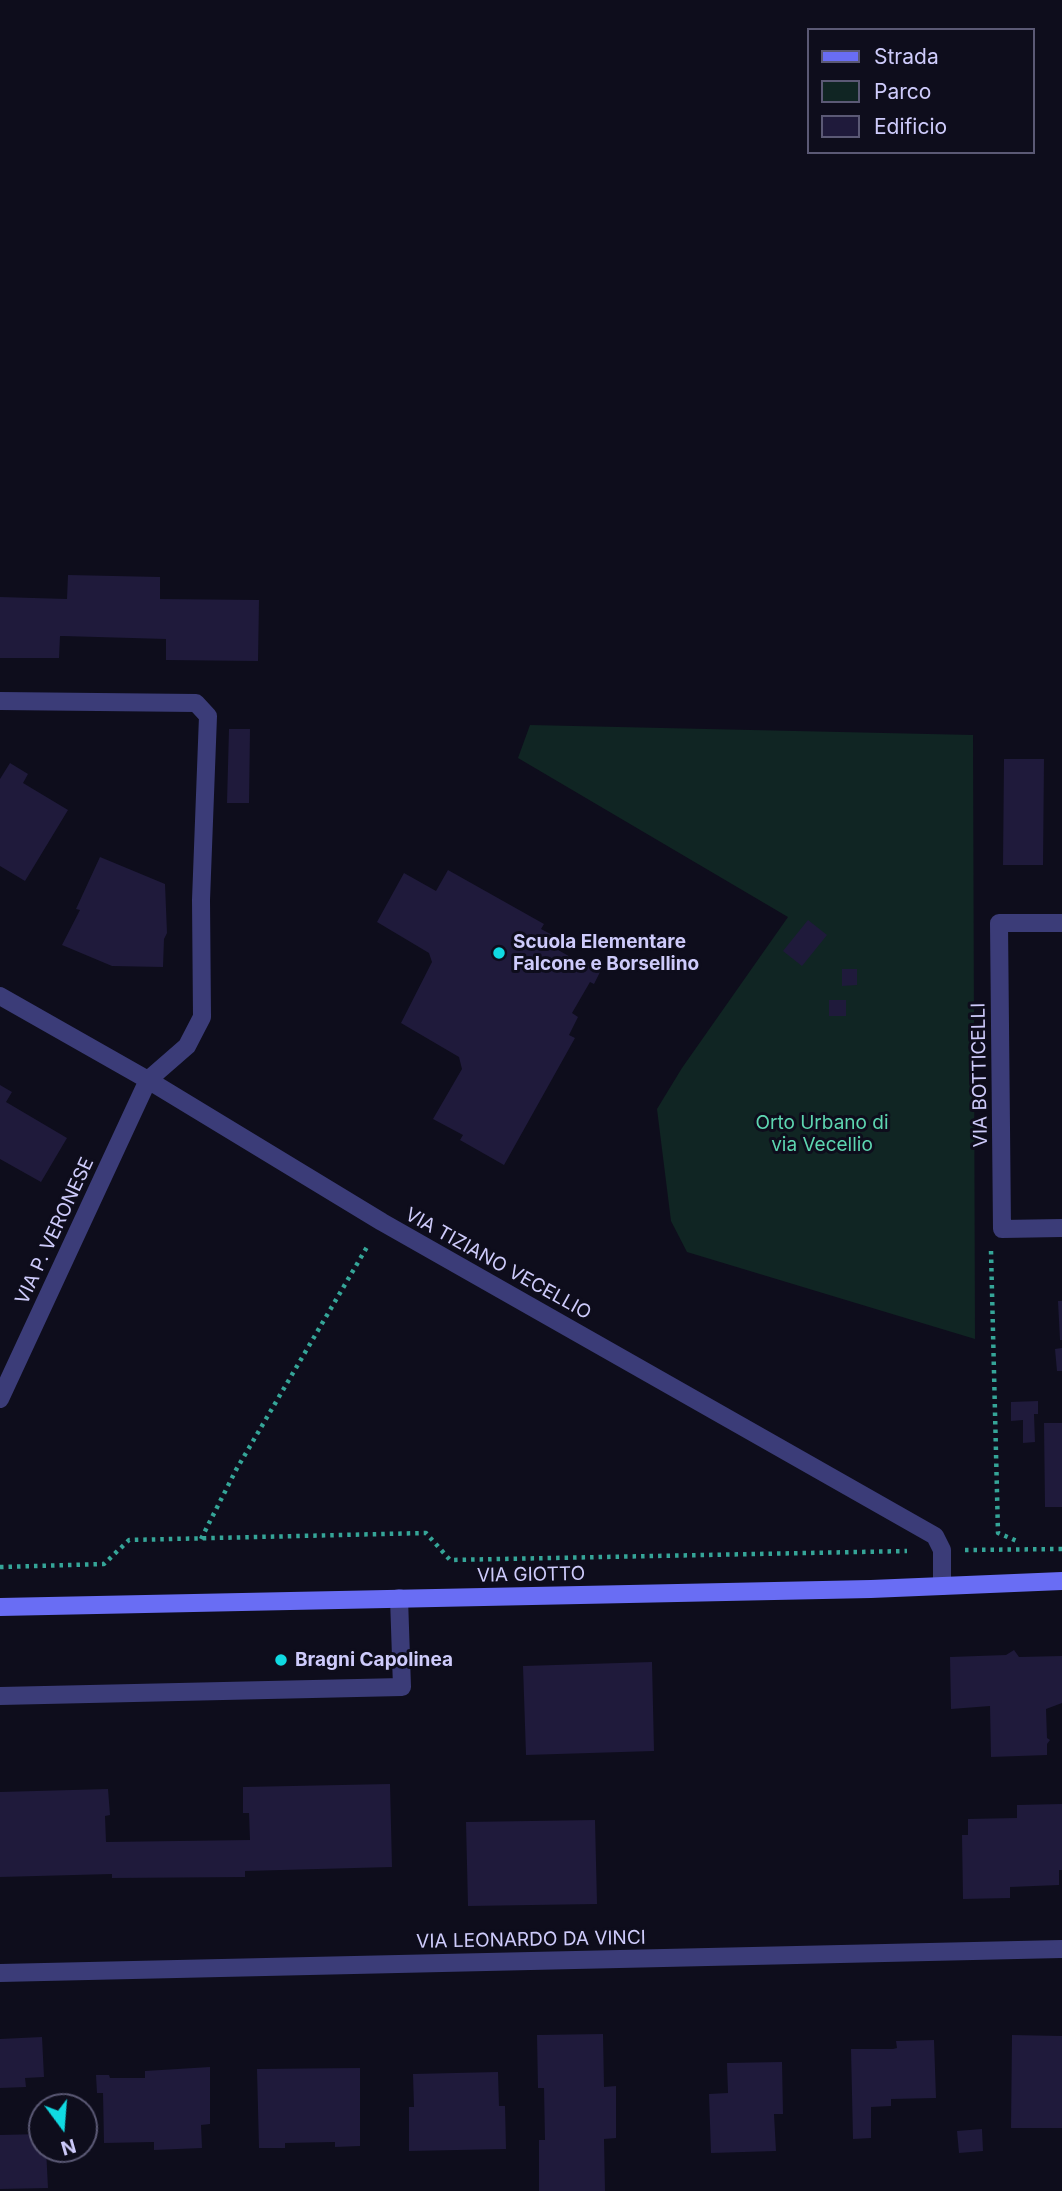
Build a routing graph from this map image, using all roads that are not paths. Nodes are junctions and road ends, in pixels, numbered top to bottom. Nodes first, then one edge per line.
1 (0, 701) edge
2 (1062, 923) edge
3 (0, 996) edge
4 (148, 1080) junction
5 (1062, 1228) edge
6 (0, 1399) edge
7 (1062, 1581) edge
8 (942, 1586) junction
9 (399, 1598) junction
10 (0, 1607) edge
11 (0, 1696) edge
12 (1062, 1949) edge
13 (0, 1973) edge

1 - 4 street
2 - 5 street, VIA BOTTICELLI
3 - 4 street, VIA TIZIANO VECELLIO
4 - 6 street, VIA P. VERONESE
4 - 8 street, VIA TIZIANO VECELLIO
7 - 8 street, VIA GIOTTO
8 - 9 street, VIA GIOTTO
9 - 10 street, VIA GIOTTO
9 - 11 street
12 - 13 street, VIA LEONARDO DA VINCI

